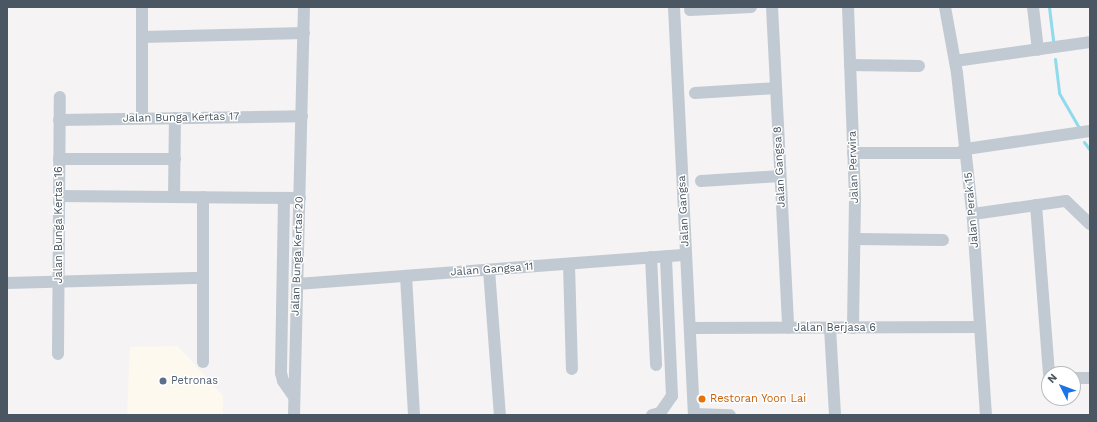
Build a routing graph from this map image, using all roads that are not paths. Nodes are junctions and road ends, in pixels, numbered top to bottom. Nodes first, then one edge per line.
1 (142, 7) edge
2 (304, 7) edge
3 (313, 7) edge
4 (674, 7) edge
5 (751, 7) edge
6 (772, 7) edge
7 (848, 7) edge
8 (945, 7) edge
9 (1033, 7) edge
10 (690, 10) dead end
11 (304, 33) junction
12 (142, 37) junction
13 (1090, 42) edge
14 (1038, 50) junction
15 (955, 61) junction
16 (850, 65) junction
17 (918, 66) dead end
18 (776, 88) junction
19 (695, 93) dead end
20 (60, 97) dead end
21 (302, 116) junction
22 (142, 118) junction
23 (175, 118) junction
24 (59, 120) junction
25 (1090, 131) edge
26 (966, 149) junction
27 (853, 153) junction
28 (59, 159) junction
29 (175, 159) junction
30 (780, 176) junction
31 (701, 181) dead end
32 (59, 196) junction
33 (174, 197) junction
34 (203, 197) junction
35 (284, 198) junction
36 (300, 198) junction
37 (1036, 205) junction
38 (973, 214) junction
39 (1090, 224) edge
40 (855, 239) junction
41 (943, 240) dead end
42 (686, 255) junction
43 (666, 256) junction
44 (652, 257) junction
45 (569, 264) junction
46 (489, 270) junction
47 (406, 276) junction
48 (203, 278) junction
49 (58, 282) junction
50 (7, 283) edge
51 (297, 284) junction
52 (980, 327) junction
53 (690, 328) junction
54 (788, 328) junction
55 (830, 328) junction
56 (853, 328) junction
57 (58, 354) dead end
58 (203, 362) dead end
59 (656, 365) dead end
60 (1048, 366) edge
61 (572, 369) dead end
62 (294, 397) junction
63 (294, 415) edge
64 (414, 415) edge
65 (500, 415) edge
66 (652, 415) edge
67 (694, 415) edge
68 (730, 415) edge
69 (835, 415) edge
70 (986, 415) edge

1 - 12 street
2 - 11 street, Jalan Bunga Kertas 20
3 - 11 street
4 - 42 street, Jalan Gangsa
5 - 10 street
6 - 18 street, Jalan Gangsa 8
7 - 16 street, Jalan Perwira
8 - 15 street, Jalan Perak 15
9 - 14 street
11 - 12 street
11 - 21 street, Jalan Bunga Kertas 20
12 - 22 street
13 - 14 street
14 - 15 street
15 - 26 street, Jalan Perak 15
16 - 17 street
16 - 27 street, Jalan Perwira
18 - 19 street
18 - 30 street, Jalan Gangsa 8
20 - 24 street, Jalan Bunga Kertas 16
21 - 23 street, Jalan Bunga Kertas 17
21 - 36 street, Jalan Bunga Kertas 20
22 - 23 street, Jalan Bunga Kertas 17
22 - 24 street, Jalan Bunga Kertas 17
23 - 29 street
24 - 28 street, Jalan Bunga Kertas 16
25 - 26 street
26 - 27 street
26 - 38 street, Jalan Perak 15
27 - 40 street, Jalan Perwira
28 - 29 street
28 - 32 street, Jalan Bunga Kertas 16
29 - 33 street
30 - 31 street
30 - 54 street, Jalan Gangsa 8
32 - 33 street
32 - 49 street, Jalan Bunga Kertas 16
33 - 34 street
34 - 35 street
34 - 48 street
35 - 36 street
35 - 62 street, Jalan Bunga Kertas 20
36 - 51 street, Jalan Bunga Kertas 20
37 - 38 street
37 - 39 street
37 - 60 street
38 - 52 street, Jalan Perak 15
40 - 41 street
40 - 56 street, Jalan Perwira
42 - 43 street, Jalan Gangsa 11
42 - 53 street, Jalan Gangsa
43 - 44 street, Jalan Gangsa 11
43 - 66 street
44 - 45 street, Jalan Gangsa 11
44 - 59 street
45 - 46 street, Jalan Gangsa 11
45 - 61 street
46 - 47 street, Jalan Gangsa 11
46 - 65 street
47 - 51 street, Jalan Gangsa 11
47 - 64 street
48 - 49 street
48 - 58 street
49 - 50 street
49 - 57 street, Jalan Bunga Kertas 16
51 - 62 street, Jalan Bunga Kertas 20
52 - 56 street, Jalan Berjasa 6
52 - 70 street, Jalan Perak 15
53 - 54 street, Jalan Berjasa 6
53 - 67 street, Jalan Gangsa
54 - 55 street, Jalan Berjasa 6
55 - 56 street, Jalan Berjasa 6
55 - 69 street
62 - 63 street, Jalan Bunga Kertas 20
67 - 68 street

